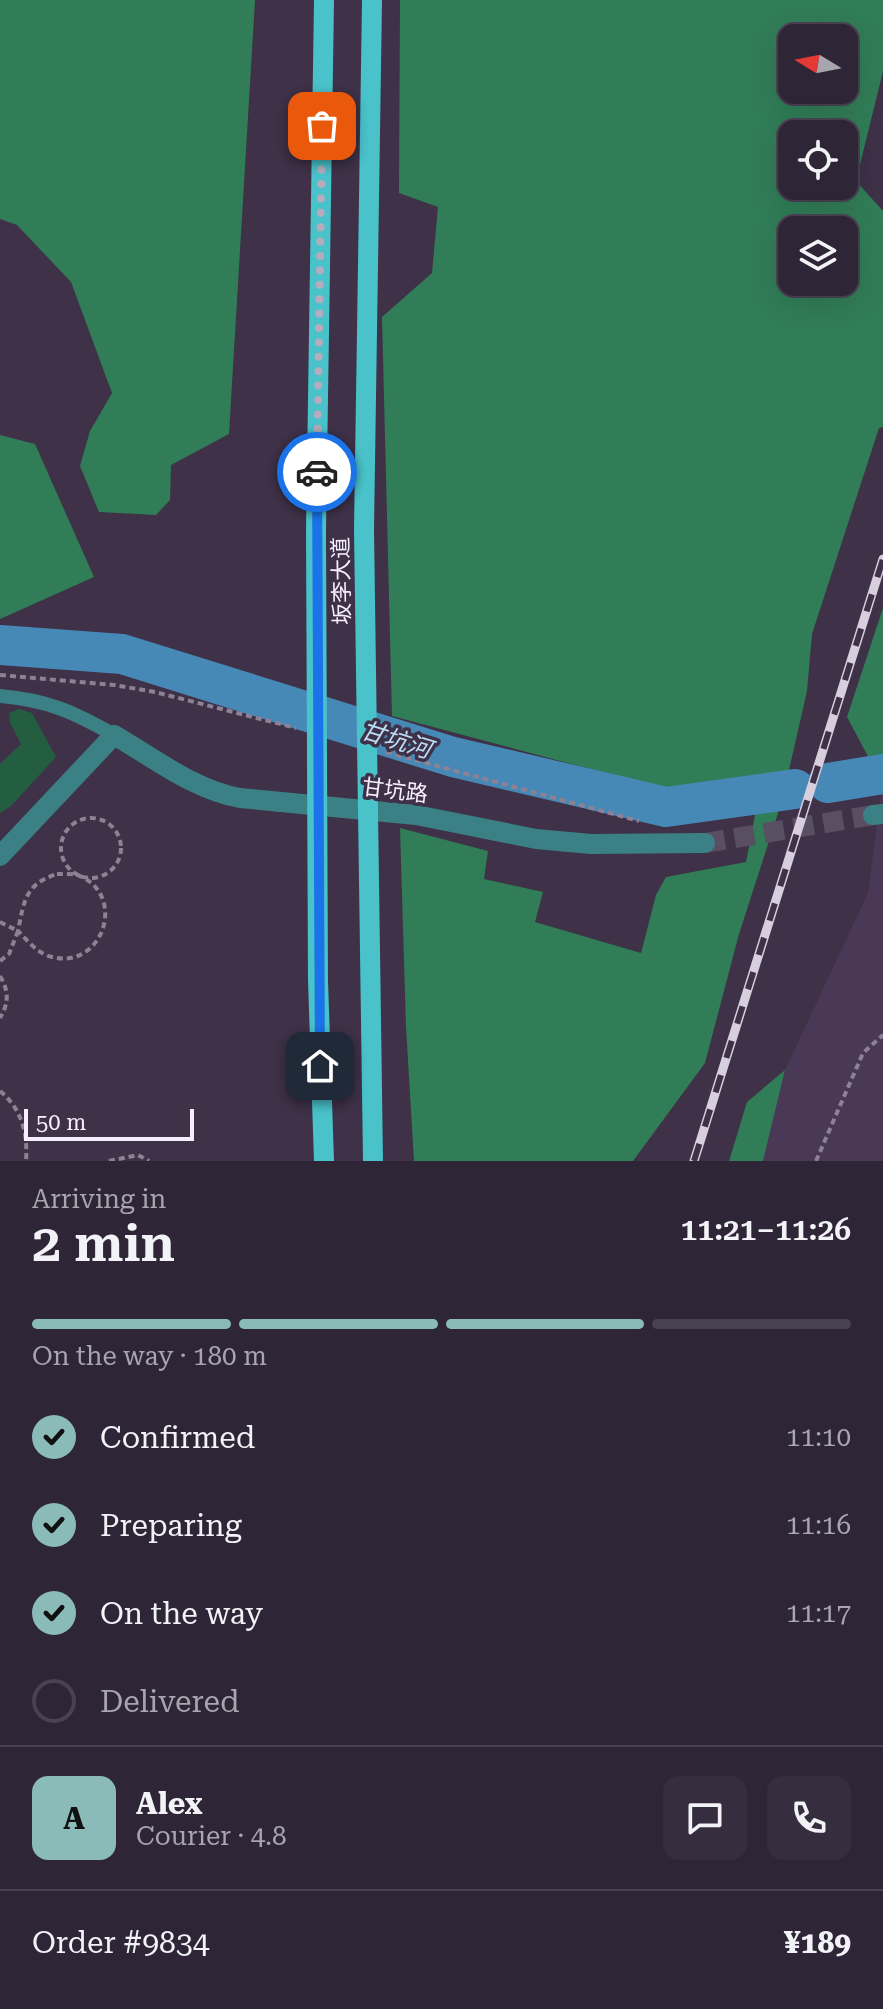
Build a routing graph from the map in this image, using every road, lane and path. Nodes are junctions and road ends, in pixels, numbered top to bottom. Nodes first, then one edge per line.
1 (324, 0) edge
2 (372, 0) edge
3 (0, 696) edge
4 (114, 735) junction
5 (705, 843) tunnel mouth
6 (0, 856) edge
7 (83, 877) junction
8 (0, 922) edge
9 (18, 931) junction
10 (0, 961) edge
11 (0, 976) edge
12 (0, 1018) edge
13 (883, 1035) edge
14 (0, 1091) edge
15 (26, 1161) edge
16 (109, 1161) edge
17 (149, 1161) edge
18 (324, 1161) edge
19 (373, 1161) edge
20 (816, 1161) edge

1 - 18 main road, 坂李大道
2 - 19 main road, 坂李大道
3 - 4 lane
4 - 5 street, 甘坑路
4 - 6 street
7 - 7 path
7 - 9 path
7 - 9 path
8 - 9 path
9 - 10 path
11 - 12 path
13 - 20 path
14 - 15 path
16 - 17 path

